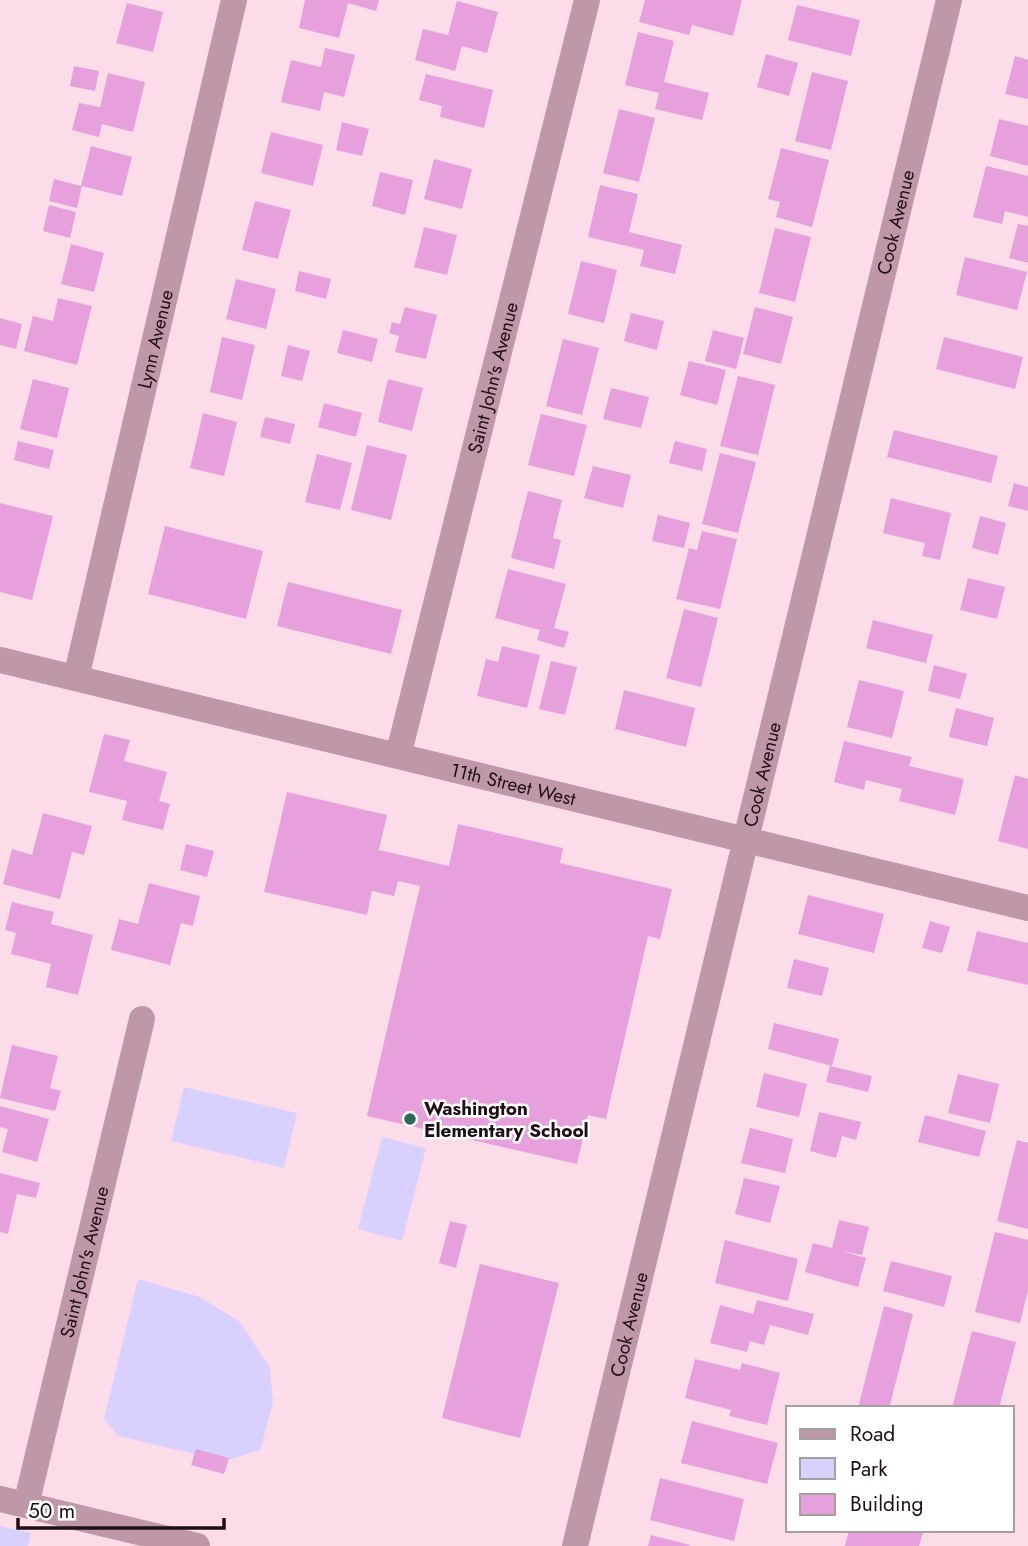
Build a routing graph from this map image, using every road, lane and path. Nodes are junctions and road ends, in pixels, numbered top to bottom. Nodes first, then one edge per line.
1 (234, 0) edge
2 (587, 0) edge
3 (949, 0) edge
4 (0, 660) edge
5 (76, 678) junction
6 (398, 756) junction
7 (744, 839) junction
8 (1028, 908) edge
9 (142, 1019) dead end
10 (0, 1499) edge
11 (26, 1505) junction
12 (197, 1546) edge
13 (575, 1546) edge

1 - 5 street, Lynn Avenue
2 - 6 street, Saint John's Avenue
3 - 7 street, Cook Avenue
4 - 5 street, 11th Street West
5 - 6 street, 11th Street West
6 - 7 street, 11th Street West
7 - 8 street, 11th Street West
7 - 13 street, Cook Avenue
9 - 11 street, Saint John's Avenue
10 - 11 street
11 - 12 street

